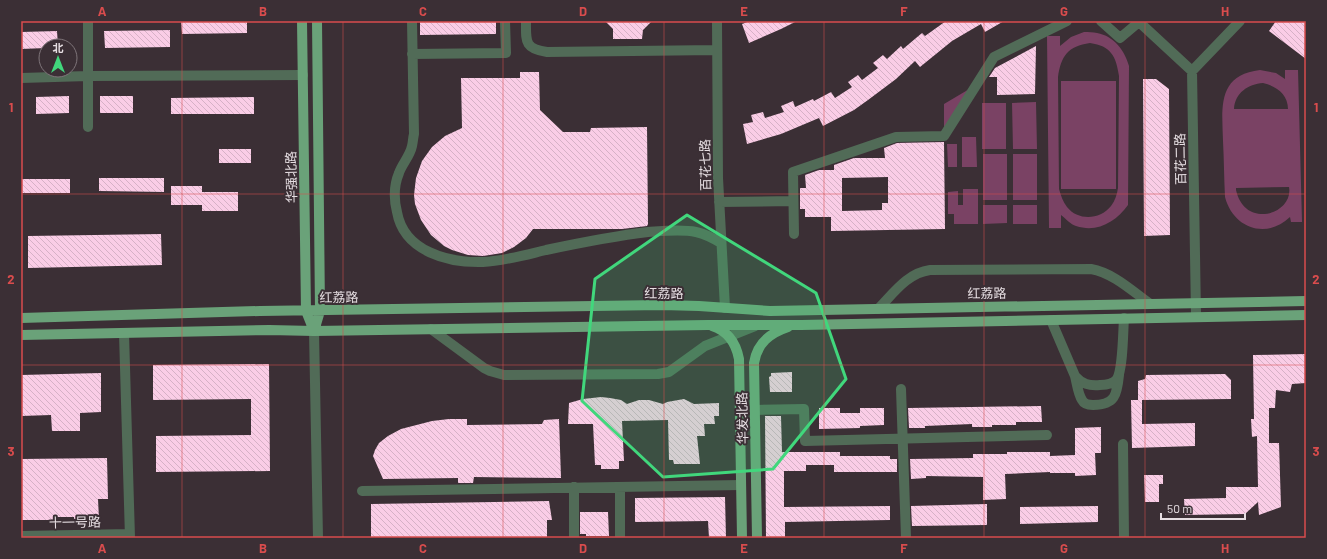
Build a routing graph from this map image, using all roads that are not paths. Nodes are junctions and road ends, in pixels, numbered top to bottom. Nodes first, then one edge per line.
1 (88, 21) edge
2 (302, 21) edge
3 (316, 21) edge
4 (412, 21) edge
5 (505, 21) edge
6 (526, 21) edge
7 (716, 21) edge
8 (1067, 21) edge
9 (1101, 21) edge
10 (1139, 21) edge
11 (1240, 21) edge
12 (717, 50) junction
13 (412, 54) junction
14 (1192, 71) junction
15 (303, 75) junction
16 (88, 76) junction
17 (21, 78) edge
18 (88, 127) dead end
19 (793, 201) junction
20 (719, 202) junction
21 (794, 234) dead end
22 (721, 242) junction
23 (1306, 301) edge
24 (1149, 303) junction
25 (1195, 303) junction
26 (726, 308) junction
27 (878, 309) junction
28 (306, 311) junction
29 (320, 311) junction
30 (1306, 315) edge
31 (1196, 316) junction
32 (21, 318) edge
33 (1124, 318) junction
34 (1051, 320) junction
35 (708, 325) junction
36 (759, 325) junction
37 (801, 325) junction
38 (430, 329) junction
39 (314, 331) junction
40 (124, 334) junction
41 (21, 335) edge
42 (728, 336) junction
43 (1120, 372) junction
44 (1075, 376) junction
45 (901, 389) dead end
46 (755, 410) junction
47 (1047, 435) dead end
48 (903, 439) junction
49 (1123, 444) dead end
50 (741, 485) junction
51 (574, 487) junction
52 (620, 487) junction
53 (362, 490) dead end
54 (21, 536) edge
55 (130, 536) edge
56 (318, 538) edge
57 (574, 538) edge
58 (620, 538) edge
59 (742, 538) edge
60 (757, 538) edge
61 (906, 538) edge
62 (1124, 538) edge

1 - 16 street
2 - 15 main road, 华强北路
3 - 29 main road, 华强北路
4 - 13 street
5 - 13 street
6 - 12 street
7 - 12 street, 百花七路
8 - 19 street
9 - 10 street
10 - 14 street
11 - 14 street
12 - 20 street, 百花七路
13 - 22 street
14 - 25 street, 百花二路
15 - 16 street
15 - 28 main road, 华强北路
16 - 17 street
16 - 18 street
19 - 20 street
19 - 21 street
20 - 22 street, 百花七路
22 - 26 street, 百花七路
23 - 25 main road, 红荔路
24 - 25 main road, 红荔路
24 - 27 main road, 红荔路
24 - 27 street
25 - 31 street, 百花二路
26 - 27 main road, 红荔路
26 - 29 main road, 红荔路
28 - 29 main road, 红荔路
28 - 32 main road, 红荔路
28 - 39 main road, 华强北路
29 - 39 main road, 华强北路
30 - 31 main road
31 - 33 main road
33 - 34 main road
33 - 43 street
34 - 37 main road
34 - 44 street
35 - 36 main road
35 - 38 main road
35 - 42 main road
36 - 37 main road
36 - 42 street
37 - 46 main road, 华发北路
38 - 39 main road
38 - 42 street
39 - 40 main road
39 - 56 street, 华强北路
40 - 41 main road
40 - 55 street
42 - 50 main road, 华发北路
43 - 44 street
43 - 44 street
45 - 48 street
46 - 48 street
46 - 60 main road, 华发北路
47 - 48 street
48 - 61 street
49 - 62 street
50 - 52 street
50 - 59 main road, 华发北路
51 - 52 street
51 - 53 street
51 - 57 street
52 - 58 street
54 - 55 street, 十一号路

